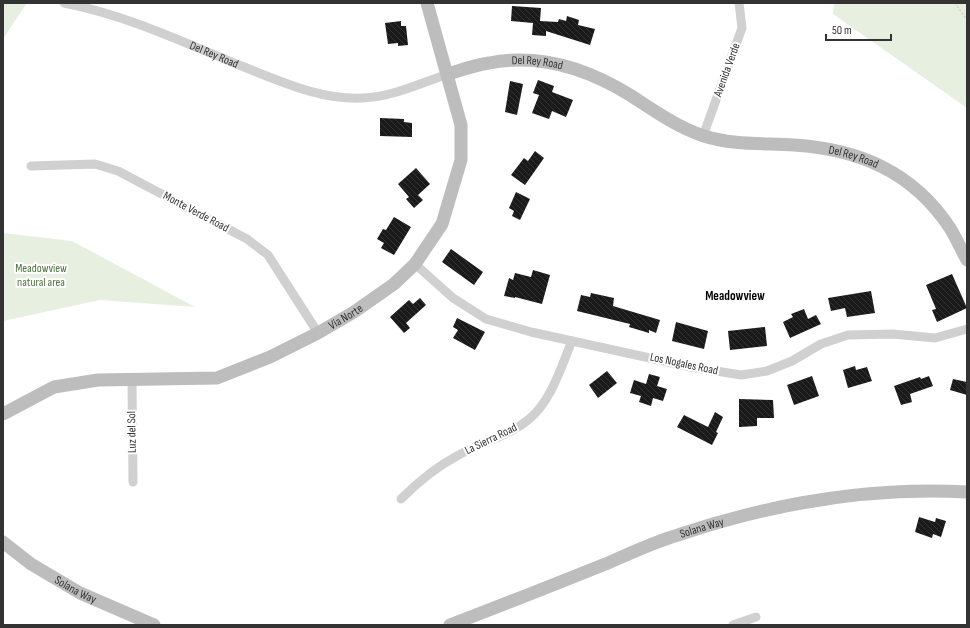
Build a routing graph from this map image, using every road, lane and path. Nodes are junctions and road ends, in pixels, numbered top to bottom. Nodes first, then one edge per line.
1 (64, 3) edge
2 (427, 3) edge
3 (739, 3) edge
4 (955, 3) edge
5 (967, 20) edge
6 (448, 74) junction
7 (703, 136) junction
8 (31, 166) dead end
9 (967, 260) edge
10 (415, 264) junction
11 (967, 329) edge
12 (318, 333) junction
13 (572, 341) junction
14 (132, 381) junction
15 (3, 414) edge
16 (132, 482) dead end
17 (967, 492) edge
18 (401, 499) dead end
19 (3, 542) edge
20 (756, 617) dead end
21 (151, 625) edge
22 (450, 625) edge
23 (733, 625) edge

1 - 6 street, Del Rey Road
2 - 6 street, Via Norte
3 - 7 street, Avenida Verde
4 - 5 path
6 - 7 street, Del Rey Road
6 - 10 street, Via Norte
7 - 9 street, Del Rey Road
8 - 12 street, Monte Verde Road
10 - 12 street, Via Norte
10 - 13 street, Los Nogales Road
11 - 13 street, Los Nogales Road
12 - 14 street, Via Norte
13 - 18 street, La Sierra Road
14 - 15 street, Via Norte
14 - 16 street, Luz del Sol
17 - 22 street, Solana Way
19 - 21 street, Solana Way
20 - 23 street

